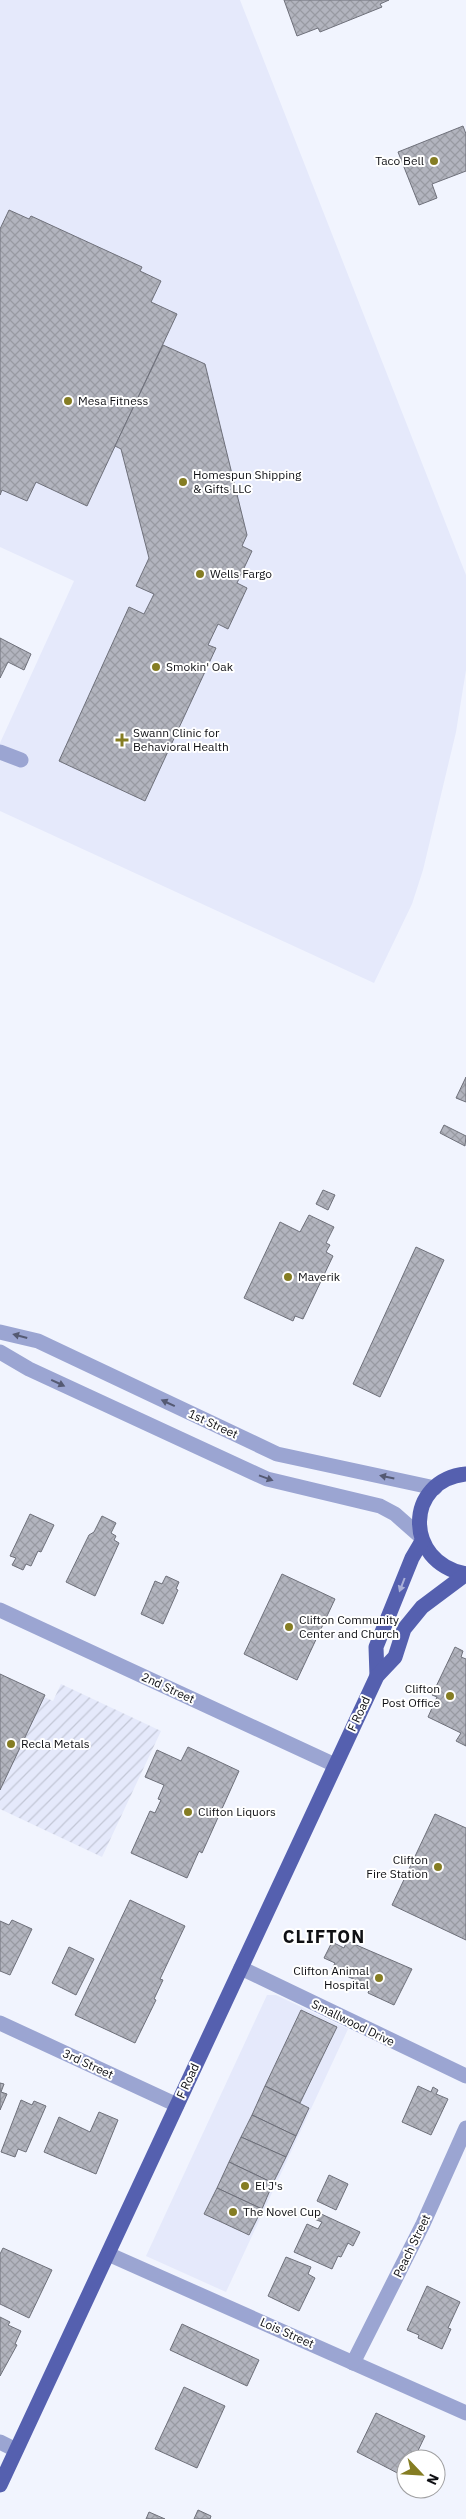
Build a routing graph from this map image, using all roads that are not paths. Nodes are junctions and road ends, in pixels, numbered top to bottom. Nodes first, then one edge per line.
1 (0, 752) edge
2 (20, 760) dead end
3 (0, 1332) edge
4 (0, 1352) edge
5 (464, 1472) edge
6 (435, 1488) junction
7 (422, 1539) junction
8 (466, 1574) edge
9 (0, 1610) edge
10 (377, 1676) junction
11 (335, 1765) junction
12 (241, 1968) junction
13 (0, 2023) edge
14 (466, 2076) edge
15 (177, 2105) junction
16 (466, 2128) edge
17 (108, 2254) junction
18 (353, 2363) junction
19 (466, 2413) edge
20 (0, 2442) edge
21 (16, 2450) junction
22 (0, 2485) edge

1 - 2 street
6 -> 3 street, 1st Street
4 -> 7 street
5 - 6 main road
6 - 7 main road
7 - 8 main road
7 -> 10 main road, F Road
8 - 10 main road, F Road
9 - 11 street, 2nd Street
10 - 11 main road, F Road
11 - 12 main road, F Road
12 - 14 street, Smallwood Drive
12 - 15 main road, F Road
13 - 15 street, 3rd Street
15 - 17 main road, F Road
16 - 18 street, Peach Street
17 - 18 street, Lois Street
17 - 21 main road, F Road
18 - 19 street, Lois Street
20 - 21 street
21 - 22 main road, F Road

